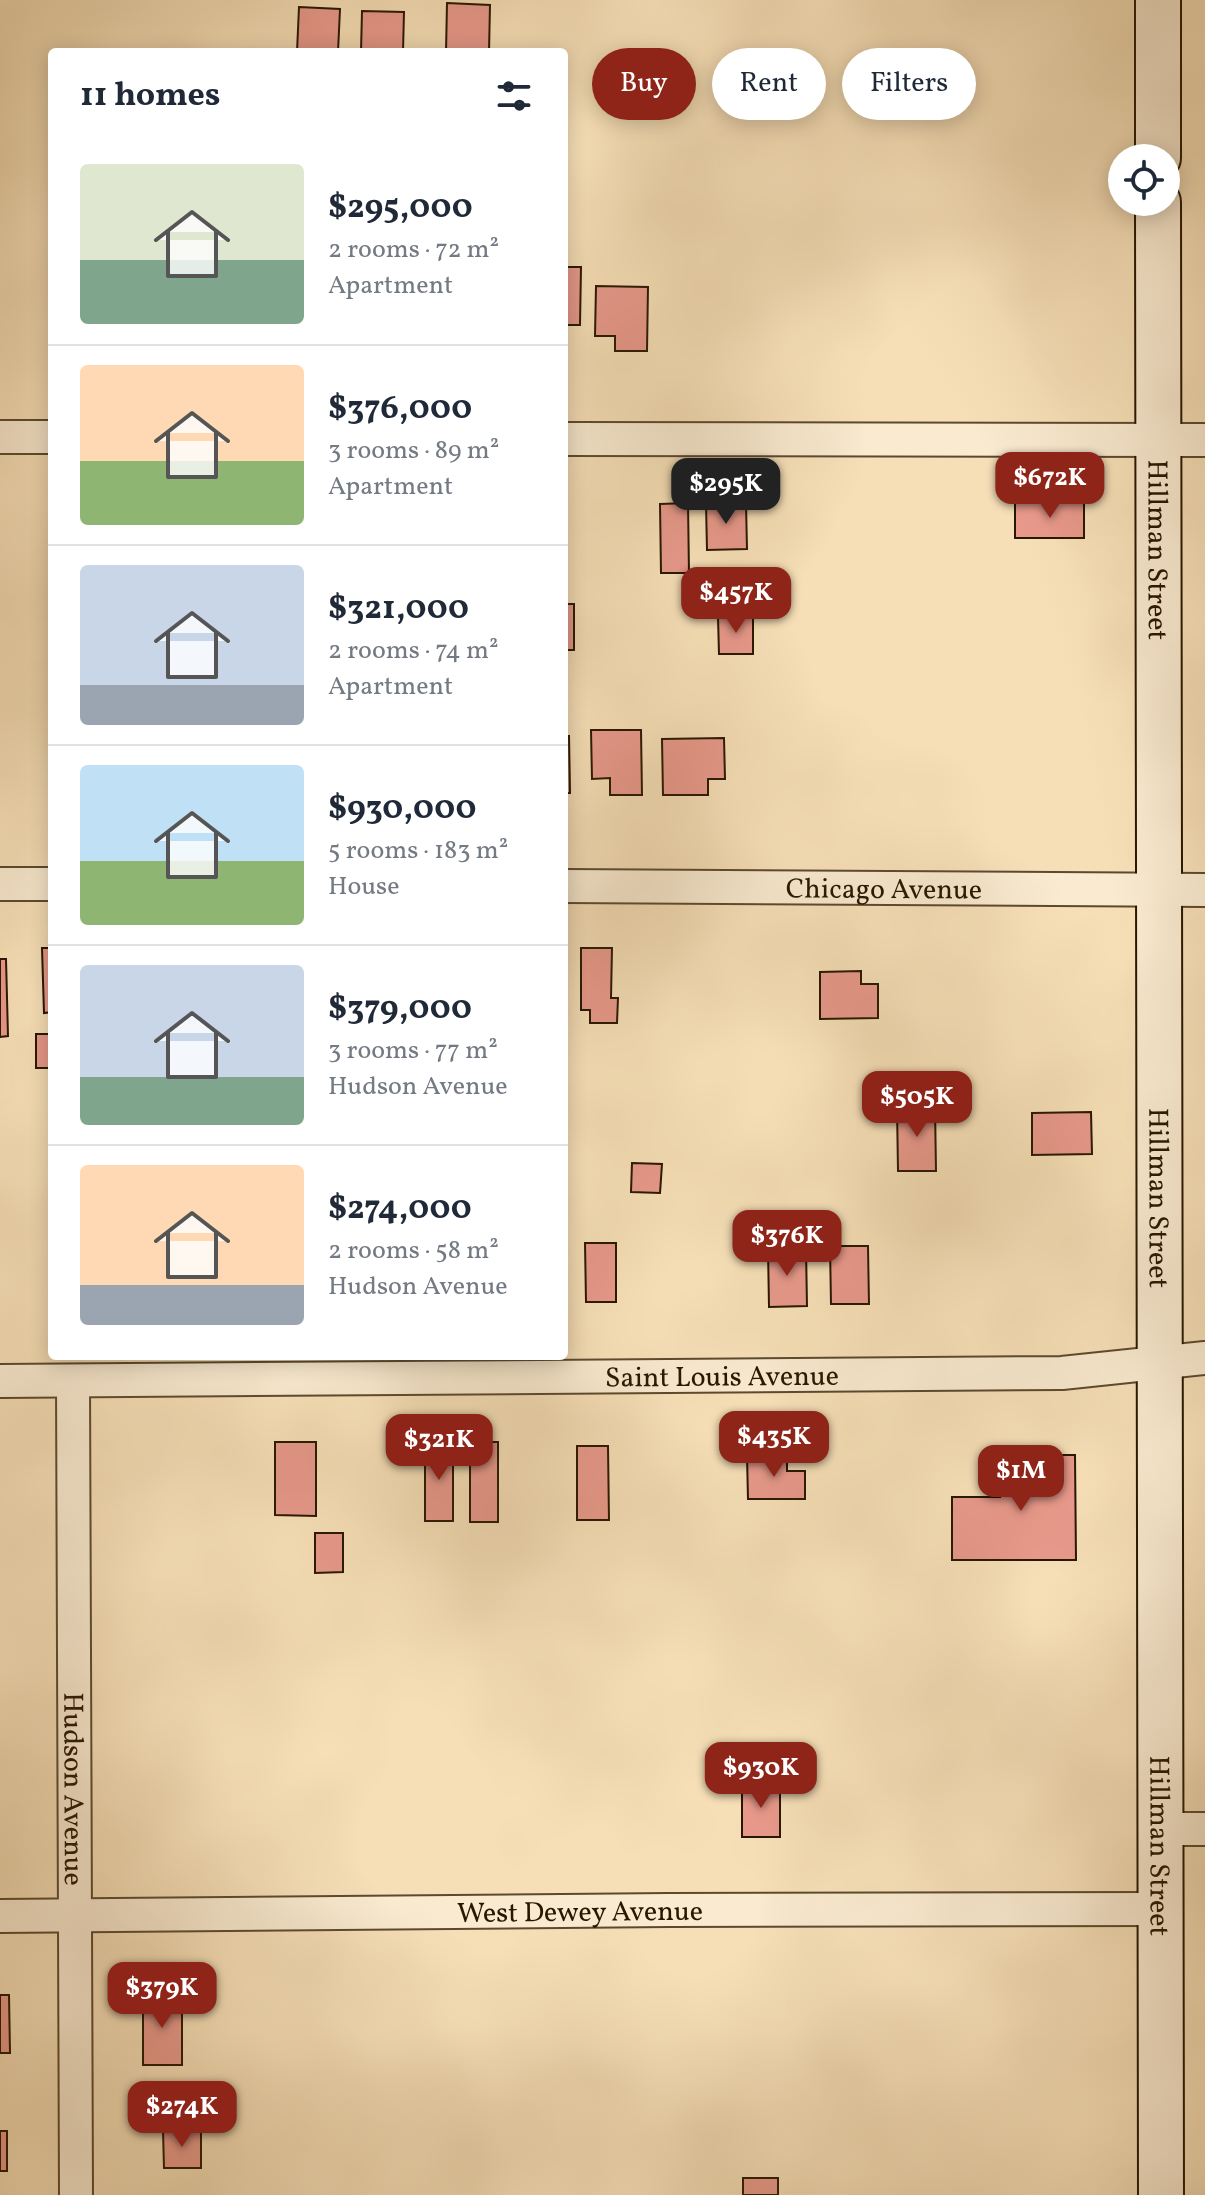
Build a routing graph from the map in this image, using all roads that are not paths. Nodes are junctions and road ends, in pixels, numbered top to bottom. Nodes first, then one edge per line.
1 (1158, 0) edge
2 (1158, 144) edge
3 (1158, 216) edge
4 (0, 437) edge
5 (48, 437) edge
6 (568, 439) edge
7 (1158, 440) junction
8 (1205, 440) edge
9 (0, 884) edge
10 (48, 884) edge
11 (568, 886) edge
12 (1159, 890) junction
13 (1205, 890) edge
14 (1205, 1358) edge
15 (1160, 1363) junction
16 (0, 1381) edge
17 (73, 1381) junction
18 (1161, 1829) junction
19 (1205, 1829) edge
20 (1161, 1909) junction
21 (76, 1915) junction
22 (0, 1916) edge
23 (76, 2195) edge
24 (1161, 2195) edge

1 - 2 street
3 - 7 street, Hillman Street
4 - 5 street
6 - 7 street
7 - 8 street
7 - 12 street, Hillman Street
9 - 10 street
11 - 12 street, Chicago Avenue
12 - 13 street, Chicago Avenue
12 - 15 street, Hillman Street
14 - 15 street, Saint Louis Avenue
15 - 17 street, Saint Louis Avenue
15 - 18 street, Hillman Street
16 - 17 street, Saint Louis Avenue
17 - 21 street, Hudson Avenue
18 - 19 street
18 - 20 street, Hillman Street
20 - 21 street, West Dewey Avenue
20 - 24 street, Hillman Street
21 - 22 street, West Dewey Avenue
21 - 23 street, Hudson Avenue

